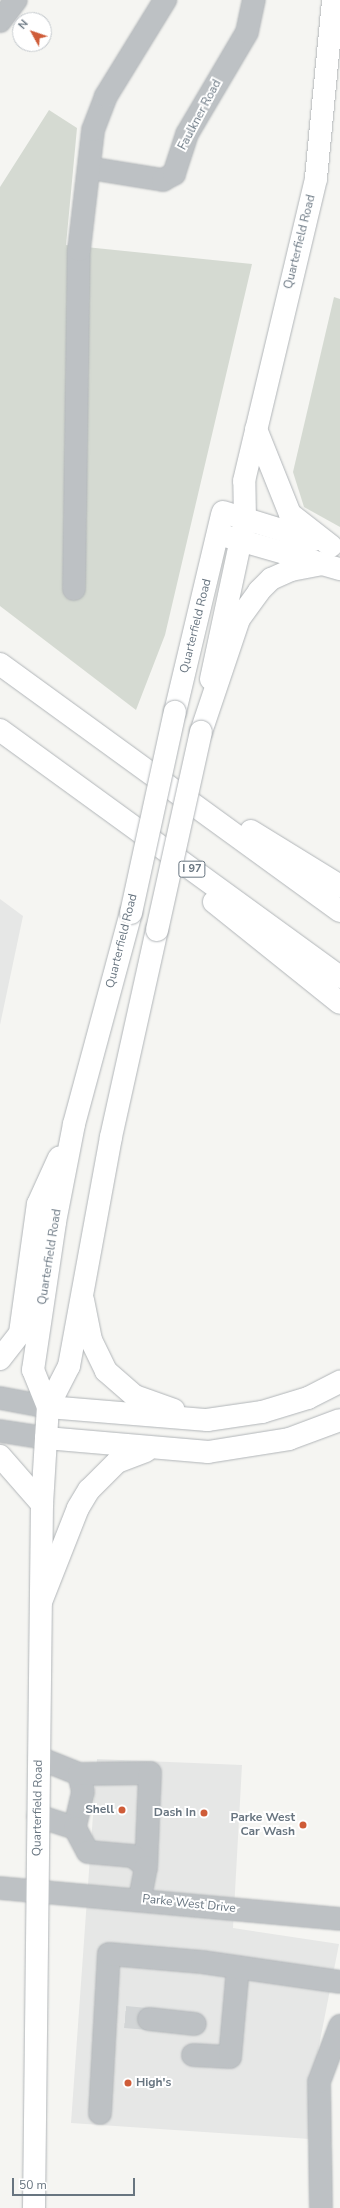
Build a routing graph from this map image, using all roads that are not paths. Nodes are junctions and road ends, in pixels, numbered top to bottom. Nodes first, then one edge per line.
1 (16, 0) edge
2 (166, 0) edge
3 (254, 0) edge
4 (333, 0) edge
5 (0, 20) edge
6 (89, 168) junction
7 (256, 429) junction
8 (244, 480) junction
9 (223, 512) junction
10 (245, 520) junction
11 (218, 534) junction
12 (239, 540) junction
13 (333, 557) edge
14 (74, 589) dead end
15 (0, 664) edge
16 (74, 719) junction
17 (0, 730) edge
18 (200, 732) junction
19 (45, 762) junction
20 (340, 886) edge
21 (340, 911) edge
22 (340, 977) edge
23 (340, 1003) edge
24 (74, 1124) junction
25 (83, 1300) junction
26 (0, 1359) edge
27 (340, 1382) edge
28 (0, 1398) edge
29 (48, 1407) junction
30 (208, 1420) junction
31 (340, 1420) edge
32 (0, 1431) edge
33 (46, 1438) junction
34 (151, 1449) junction
35 (0, 1456) edge
36 (42, 1504) junction
37 (41, 1602) junction
38 (39, 1758) junction
39 (80, 1774) junction
40 (38, 1816) junction
41 (75, 1828) junction
42 (146, 1867) junction
43 (0, 1888) edge
44 (37, 1891) junction
45 (140, 1899) junction
46 (340, 1919) edge
47 (238, 1967) junction
48 (340, 1982) edge
49 (149, 2019) tunnel mouth
50 (195, 2024) dead end
51 (340, 2026) edge
52 (193, 2054) dead end
53 (100, 2113) dead end
54 (34, 2208) edge
55 (321, 2208) edge

1 - 5 street
2 - 6 street
3 - 6 street, Faulkner Road
4 - 7 main road, Quarterfield Road
6 - 14 street
7 - 8 main road, Quarterfield Road
7 - 13 main road
8 - 9 main road, Quarterfield Road
8 - 10 main road, Quarterfield Road
9 - 10 main road
9 - 11 main road, Quarterfield Road
10 - 12 main road, Quarterfield Road
10 - 13 main road
11 - 12 main road
11 - 24 main road, Quarterfield Road, bridge
12 - 13 main road
12 - 18 main road, Quarterfield Road
13 - 18 main road
15 - 16 main road
16 - 20 main road
16 - 21 main road
17 - 19 main road, I 97
18 - 25 main road, Quarterfield Road, bridge
19 - 22 main road, I 97
19 - 23 main road
24 - 26 main road
24 - 29 main road, Quarterfield Road
25 - 29 main road, Quarterfield Road
25 - 30 main road
27 - 30 main road
28 - 29 street
29 - 30 main road
29 - 33 main road, Quarterfield Road
31 - 34 main road
32 - 33 street
33 - 34 main road
33 - 36 main road, Quarterfield Road
34 - 37 main road
35 - 36 main road
36 - 37 main road, Quarterfield Road
37 - 38 main road, Quarterfield Road
38 - 39 street
38 - 40 main road, Quarterfield Road
39 - 41 street
39 - 42 street
40 - 41 street
40 - 44 main road, Quarterfield Road
41 - 42 street
42 - 45 street
43 - 44 street, Parke West Drive
44 - 45 street, Parke West Drive
44 - 54 main road, Quarterfield Road
45 - 46 street, Parke West Drive
47 - 48 street
47 - 52 street
47 - 53 street
49 - 50 street
51 - 55 street

